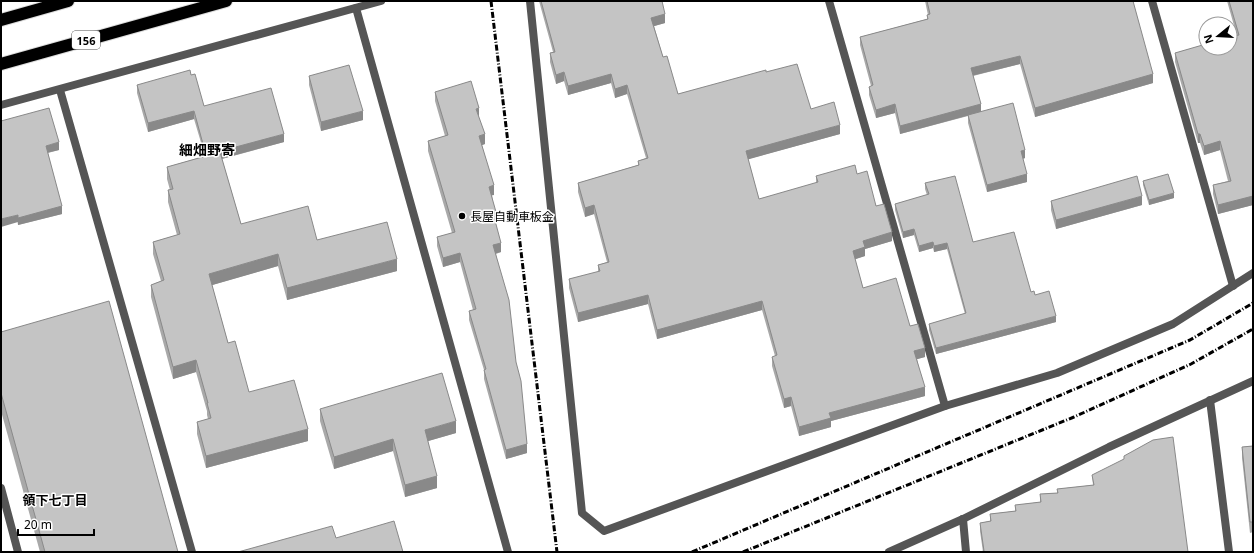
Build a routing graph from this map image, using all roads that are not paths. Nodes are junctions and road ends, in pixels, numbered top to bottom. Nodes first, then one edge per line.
1 (68, 1) edge
2 (226, 1) edge
3 (381, 1) edge
4 (530, 1) edge
5 (829, 1) edge
6 (1152, 1) edge
7 (356, 8) junction
8 (1, 20) edge
9 (1, 64) edge
10 (60, 90) junction
11 (1, 105) edge
12 (1253, 273) edge
13 (1233, 286) junction
14 (1253, 381) edge
15 (1210, 400) junction
16 (945, 406) junction
17 (1, 488) edge
18 (963, 519) junction
19 (18, 552) edge
20 (192, 552) edge
21 (508, 552) edge
22 (889, 552) edge
23 (966, 552) edge
24 (1229, 552) edge

1 - 8 highway
2 - 9 highway, 156
3 - 7 street
4 - 16 street
5 - 16 street
6 - 13 street
7 - 10 street
7 - 21 street
10 - 11 street
10 - 20 street
12 - 13 street
13 - 16 street
14 - 15 street
15 - 18 street
15 - 24 street
17 - 19 street
18 - 22 street
18 - 23 street

